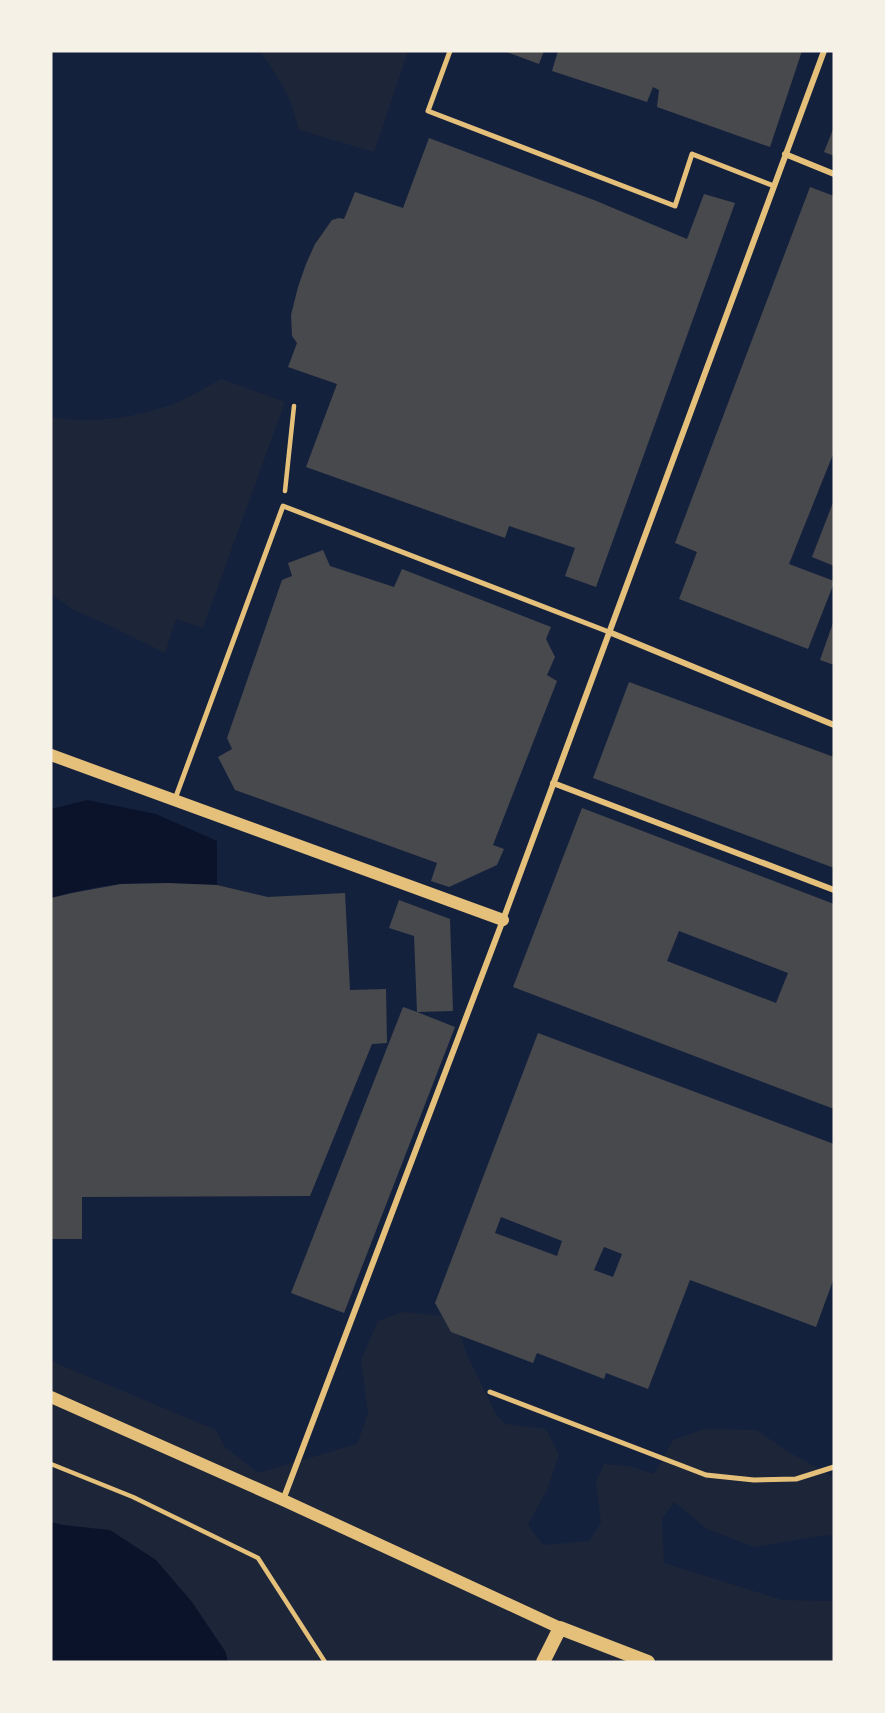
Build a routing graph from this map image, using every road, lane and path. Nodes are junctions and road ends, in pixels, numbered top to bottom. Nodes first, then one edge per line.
1 (450, 51) edge
2 (824, 51) edge
3 (785, 154) junction
4 (834, 174) edge
5 (774, 186) junction
6 (294, 406) dead end
7 (283, 506) junction
8 (609, 632) junction
9 (834, 725) edge
10 (51, 755) edge
11 (553, 783) junction
12 (174, 800) junction
13 (834, 890) edge
14 (503, 920) junction
15 (490, 1392) dead end
16 (51, 1397) edge
17 (51, 1464) edge
18 (834, 1467) edge
19 (283, 1500) junction
20 (560, 1628) junction
21 (325, 1662) edge
22 (542, 1662) edge
23 (648, 1662) edge

1 - 5 lane
2 - 3 street
3 - 4 street
3 - 5 street
5 - 8 street
6 - 7 path
7 - 8 lane
7 - 12 lane
8 - 9 street
8 - 11 street
10 - 12 street
11 - 13 street
11 - 14 street
12 - 14 street
14 - 19 street
15 - 18 lane
16 - 19 street
17 - 21 path
19 - 20 street
20 - 22 main road
20 - 23 main road

